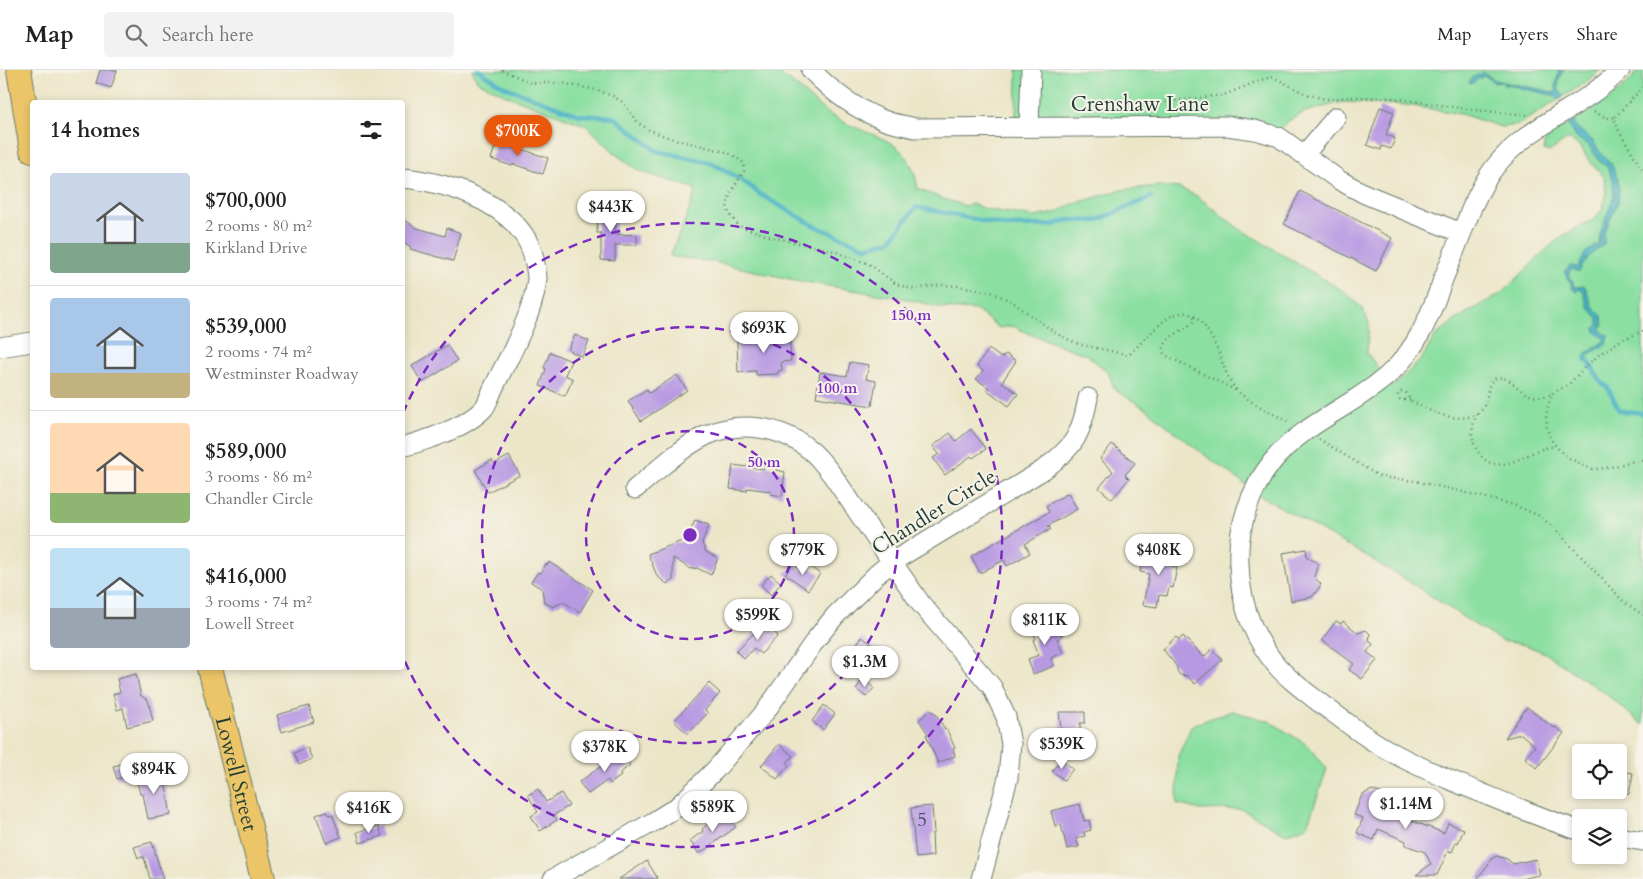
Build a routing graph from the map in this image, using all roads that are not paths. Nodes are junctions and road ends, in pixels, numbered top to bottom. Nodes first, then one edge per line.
1 (19, 70) edge
2 (811, 70) edge
3 (1031, 70) edge
4 (1620, 70) edge
5 (1336, 117) dead end
6 (1028, 127) junction
7 (30, 138) edge
8 (1304, 155) junction
9 (405, 178) edge
10 (1461, 233) junction
11 (30, 342) edge
12 (0, 347) edge
13 (1088, 398) dead end
14 (405, 446) edge
15 (634, 489) dead end
16 (892, 562) junction
17 (211, 670) edge
18 (1572, 828) edge
19 (1627, 838) edge
20 (1643, 841) edge
21 (263, 879) edge
22 (553, 879) edge
23 (981, 879) edge

1 - 7 main road
2 - 6 street, Crenshaw Lane
3 - 6 street
4 - 10 street
5 - 8 street
6 - 8 street, Crenshaw Lane
8 - 10 street, Crenshaw Lane
9 - 14 street
10 - 18 street
11 - 12 street
13 - 16 street, Chandler Circle
15 - 16 street
16 - 22 street, Chandler Circle
16 - 23 street
17 - 21 main road, Lowell Street
19 - 20 street

